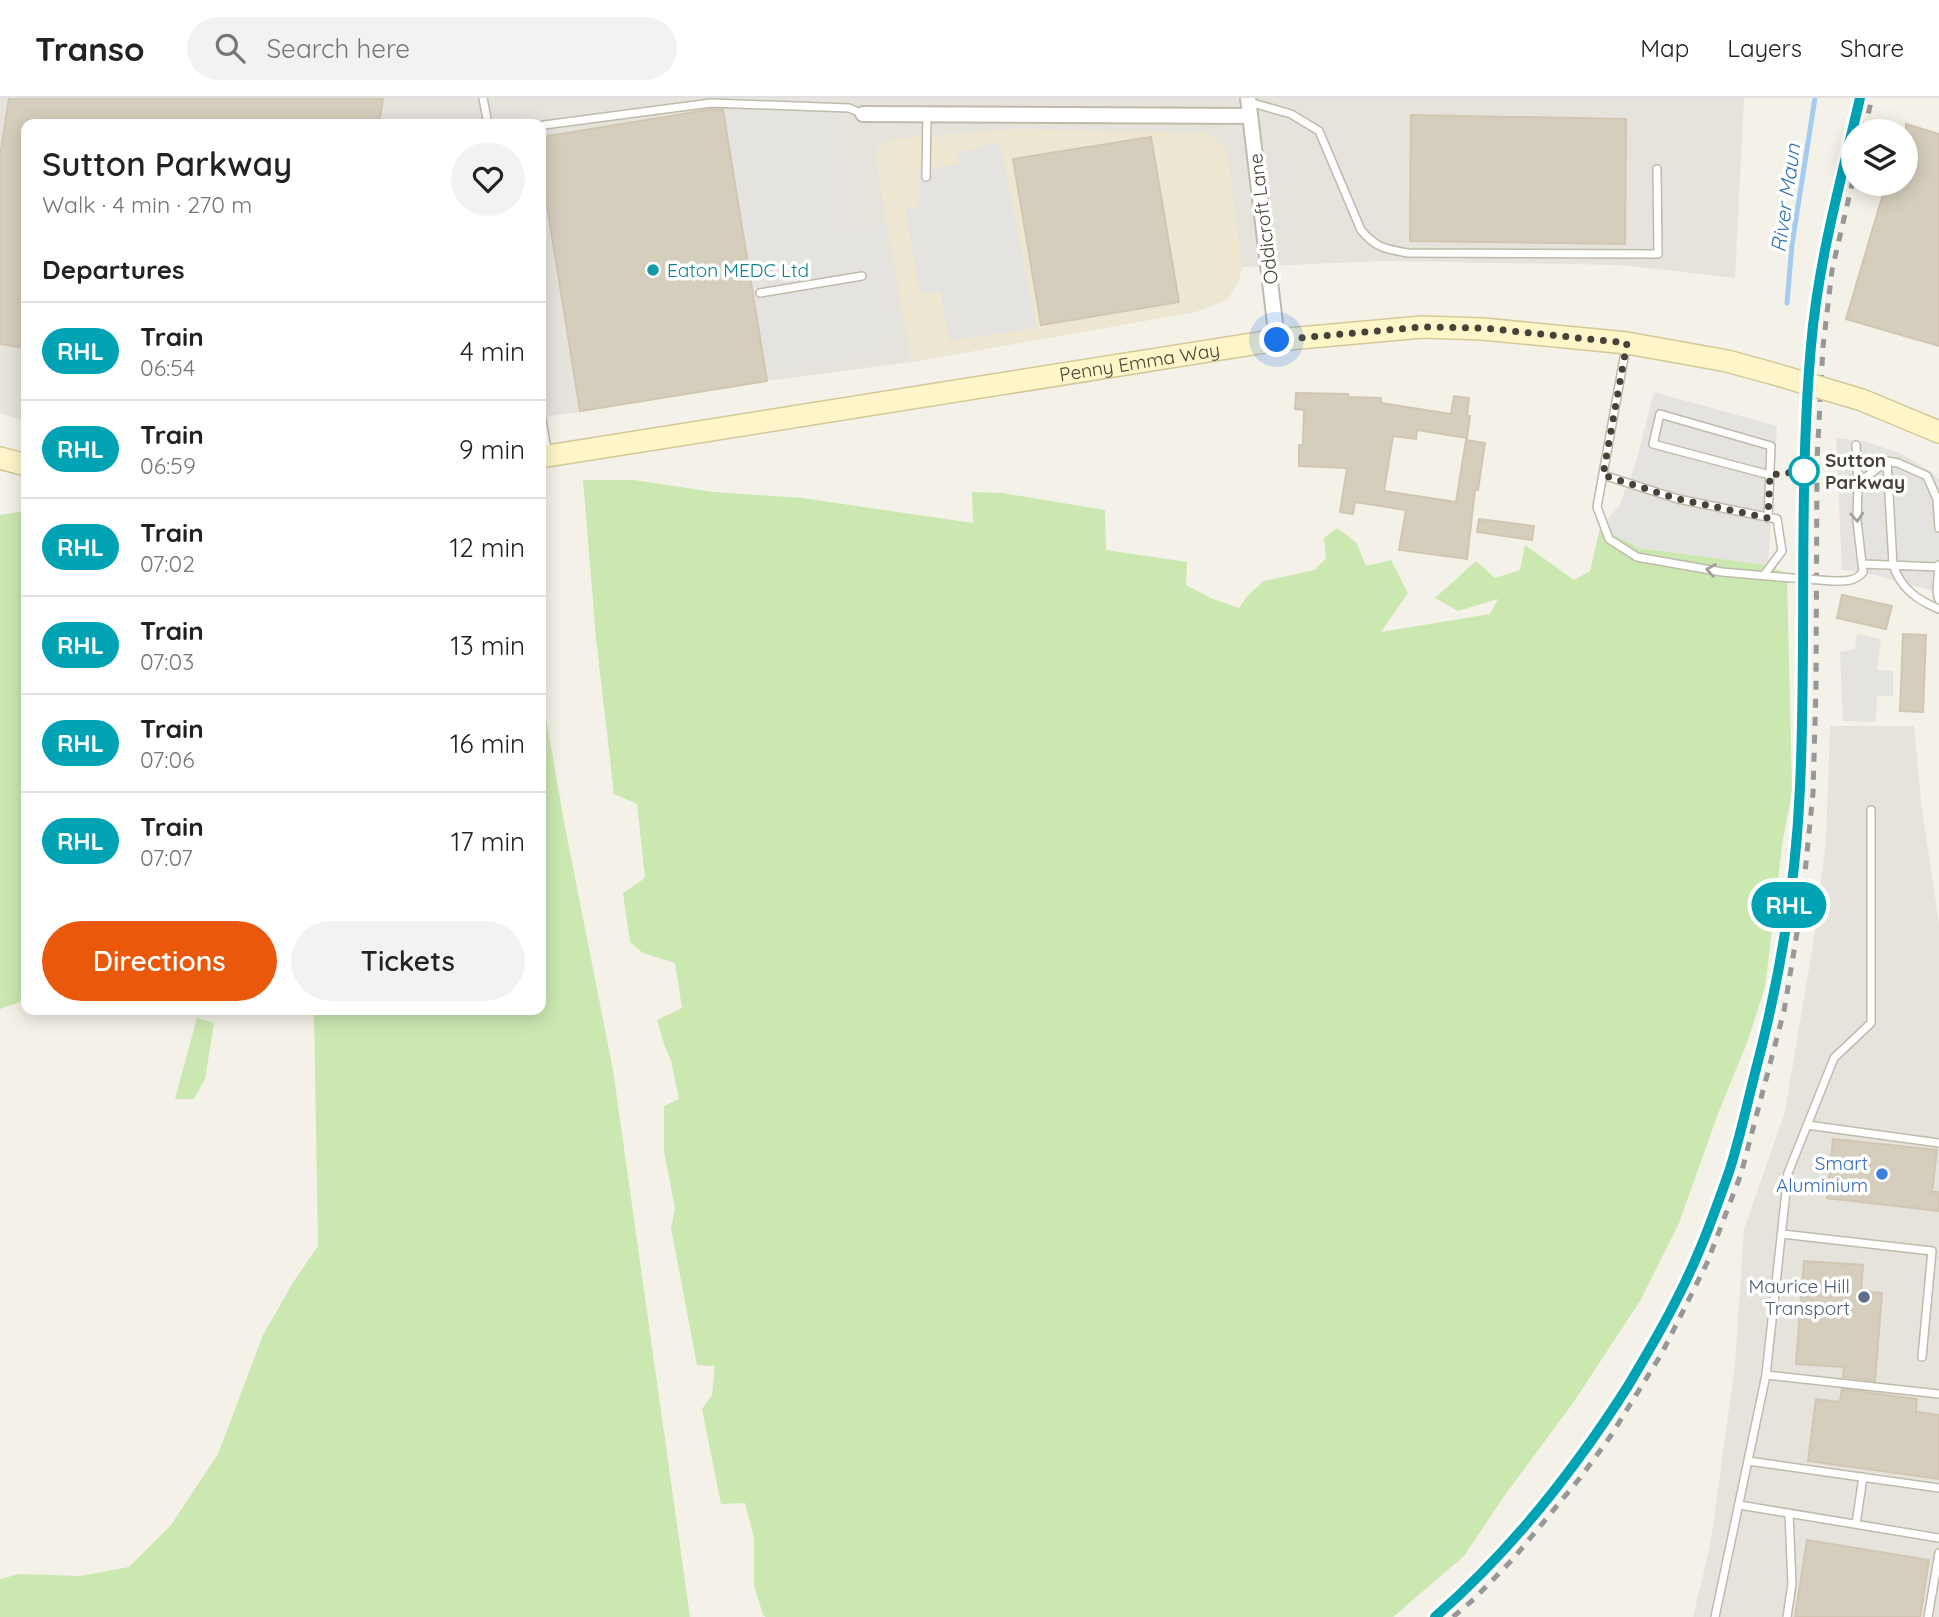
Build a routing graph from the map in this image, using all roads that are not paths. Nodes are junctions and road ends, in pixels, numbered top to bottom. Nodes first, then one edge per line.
1 (484, 98) edge
2 (1249, 105) edge
3 (863, 114) joint
4 (927, 114) junction
5 (487, 119) edge
6 (546, 125) edge
7 (1657, 169) dead end
8 (926, 177) dead end
9 (862, 276) dead end
10 (760, 293) dead end
11 (1277, 340) junction
12 (1627, 343) junction
13 (1939, 432) edge
14 (1856, 446) dead end
15 (546, 456) edge
16 (0, 458) edge
17 (1887, 461) junction
18 (21, 464) edge
19 (1603, 475) junction
20 (1770, 475) junction
21 (1858, 484) junction
22 (1768, 518) junction
23 (1939, 528) edge
24 (1862, 564) junction
25 (1893, 564) junction
26 (1939, 566) edge
27 (1764, 575) junction
28 (1939, 600) edge
29 (1939, 609) edge
30 (1871, 810) dead end
31 (1807, 1125) junction
32 (1939, 1143) edge
33 (1782, 1234) junction
34 (1922, 1357) dead end
35 (1766, 1375) junction
36 (1939, 1394) edge
37 (1748, 1461) junction
38 (1863, 1477) junction
39 (1939, 1488) edge
40 (1739, 1505) junction
41 (1789, 1513) junction
42 (1856, 1524) junction
43 (1939, 1538) edge
44 (1939, 1553) edge
45 (1715, 1617) edge
46 (1787, 1617) edge
47 (1928, 1617) edge

1 - 5 lane
2 - 4 street
2 - 7 lane
2 - 11 street, Oddicroft Lane
3 - 4 street
3 - 6 lane
4 - 8 lane
9 - 10 lane
11 - 12 main road, Penny Emma Way
11 - 15 main road, Penny Emma Way
12 - 13 main road, Penny Emma Way, bridge
12 - 19 lane
14 - 21 lane
16 - 18 main road
17 - 21 lane
17 - 23 lane
17 - 25 lane
19 - 22 lane
27 -> 19 lane
20 - 20 lane
20 - 22 lane
21 -> 24 lane
22 - 27 lane
24 - 25 lane
24 - 27 lane, bridge
25 - 26 lane
25 - 29 lane
26 - 28 lane
30 - 31 lane
31 - 32 lane
31 - 33 lane
33 - 34 lane
33 - 35 lane
35 - 36 lane
35 - 37 lane
37 - 38 lane
37 - 40 lane
38 - 39 lane
38 - 42 lane
40 - 41 lane
40 - 45 lane
41 - 42 lane
41 - 46 lane
42 - 43 lane
44 - 47 lane

